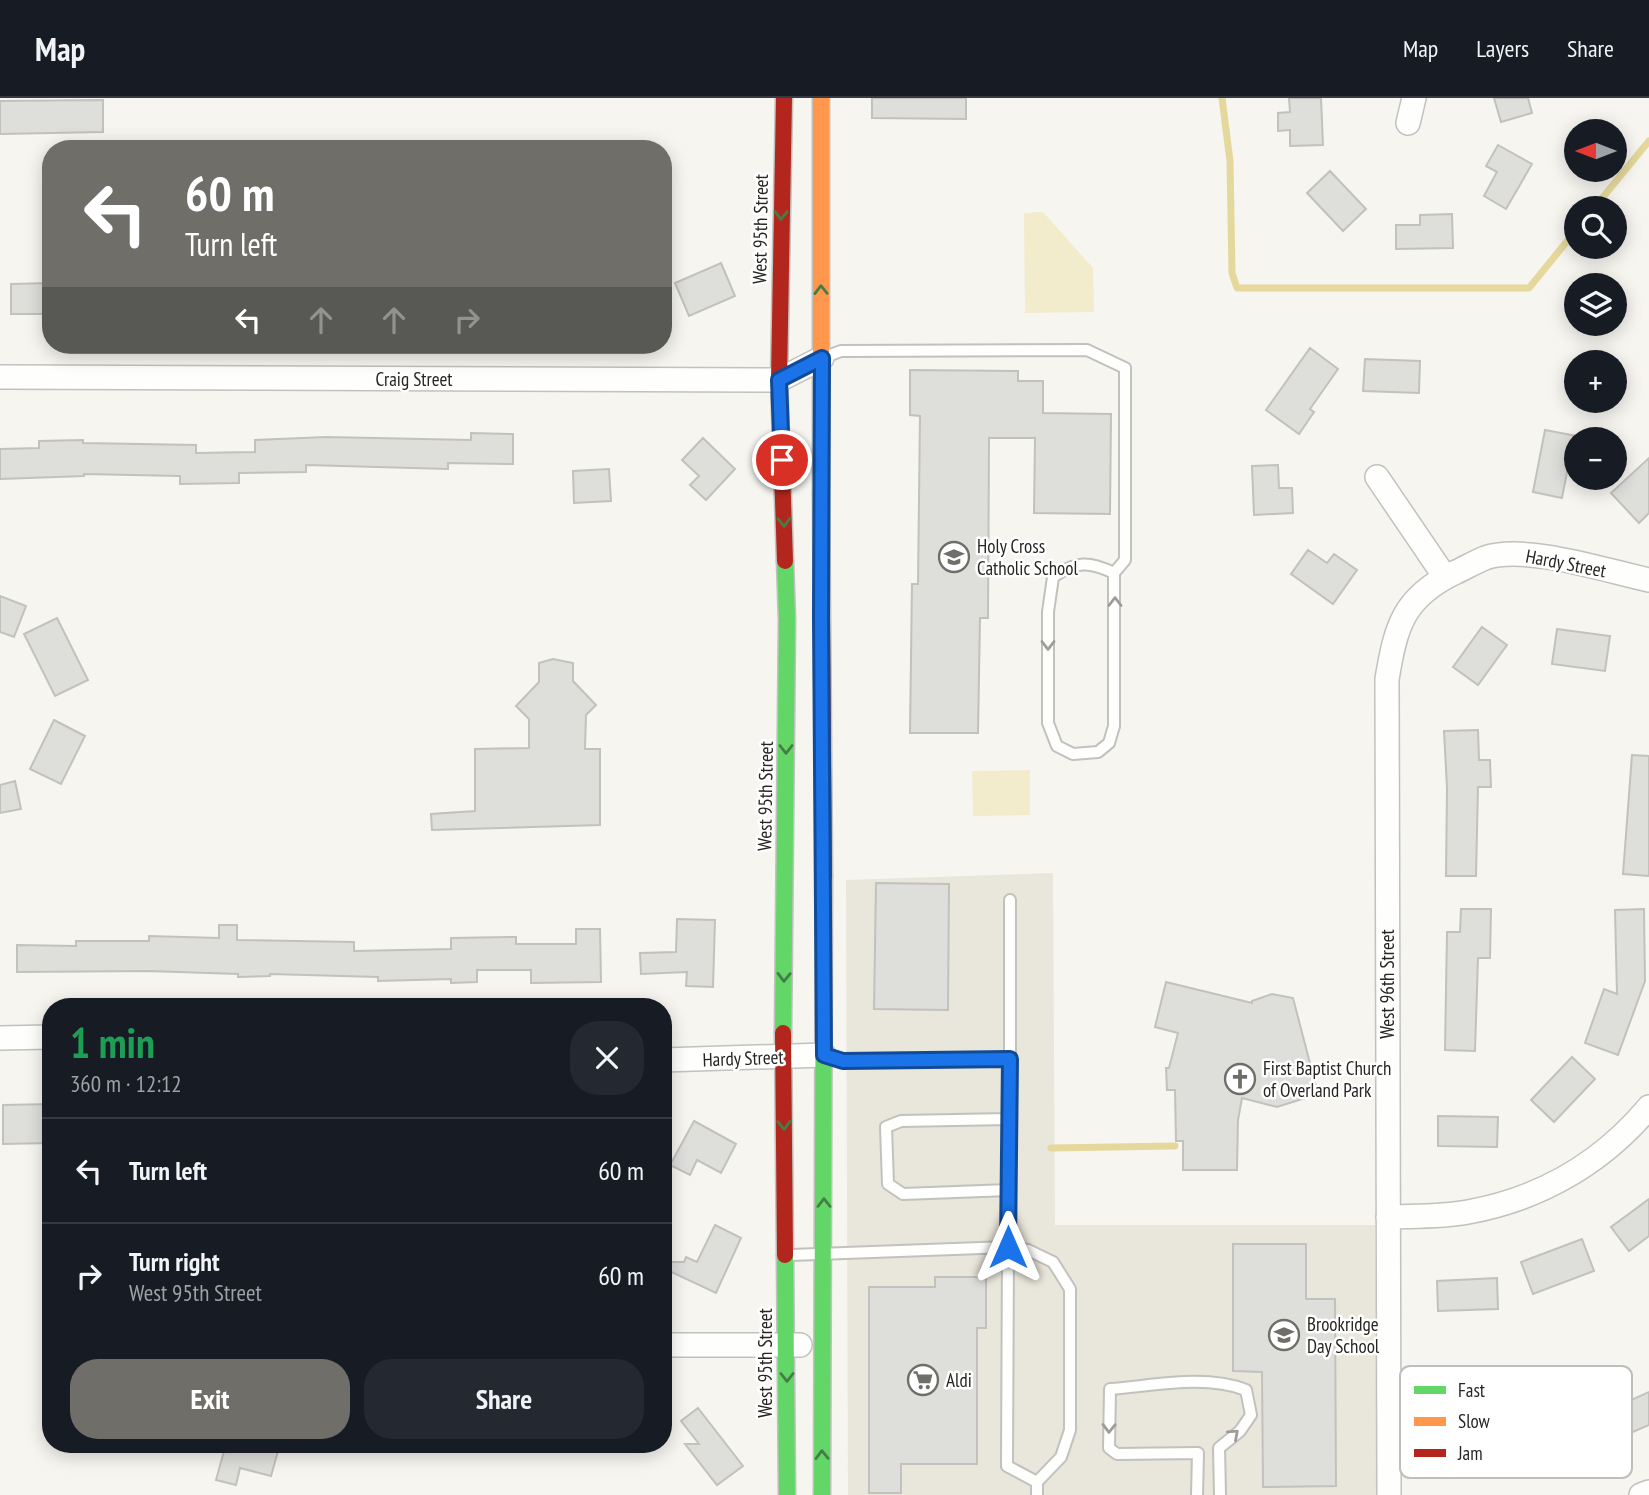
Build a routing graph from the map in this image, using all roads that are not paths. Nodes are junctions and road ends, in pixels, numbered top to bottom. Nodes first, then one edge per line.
1 (783, 98) edge
2 (821, 98) edge
3 (1414, 98) edge
4 (1408, 123) dead end
5 (801, 185) junction
6 (822, 358) junction
7 (0, 377) edge
8 (779, 380) junction
9 (1377, 477) dead end
10 (1114, 573) junction
11 (1445, 577) junction
12 (1649, 580) edge
13 (1010, 900) dead end
14 (42, 1037) edge
15 (0, 1038) edge
16 (824, 1055) junction
17 (783, 1056) junction
18 (1010, 1059) junction
19 (672, 1060) edge
20 (1649, 1107) edge
21 (1009, 1119) junction
22 (1009, 1190) junction
23 (1388, 1217) junction
24 (1008, 1247) junction
25 (824, 1253) junction
26 (786, 1255) junction
27 (672, 1345) edge
28 (786, 1345) junction
29 (824, 1345) junction
30 (1037, 1482) junction
31 (1649, 1492) edge
32 (788, 1495) edge
33 (822, 1495) edge
34 (1037, 1495) edge
35 (1197, 1495) edge
36 (1220, 1495) edge
37 (1389, 1495) edge
38 (1641, 1495) edge

1 - 5 main road, West 95th Street
2 - 5 main road, West 95th Street
3 - 4 street
6 -> 5 main road, West 95th Street
5 -> 8 main road, West 95th Street
6 - 8 street, Craig Street
6 - 10 lane
6 - 16 main road, West 95th Street
7 - 8 street, Craig Street
8 -> 17 main road, West 95th Street
9 - 11 street
10 -> 10 lane
11 - 12 street, Hardy Street
11 - 23 street, West 96th Street
13 - 18 lane
14 - 15 street
16 - 17 street, Hardy Street
16 - 18 lane
25 -> 16 main road, West 95th Street
17 - 19 street, Hardy Street
17 -> 26 main road, West 95th Street
18 - 21 lane
20 - 23 street
21 - 22 lane
21 - 22 lane
22 - 24 lane
23 - 37 street, West 96th Street
24 - 25 lane
24 - 30 lane
24 - 30 lane
25 - 26 lane
25 - 29 main road, West 95th Street
26 - 28 main road, West 95th Street
27 - 28 street
28 - 29 street
28 -> 32 main road, West 95th Street
33 -> 29 main road, West 95th Street
30 - 34 lane
31 - 38 street
36 -> 35 lane

